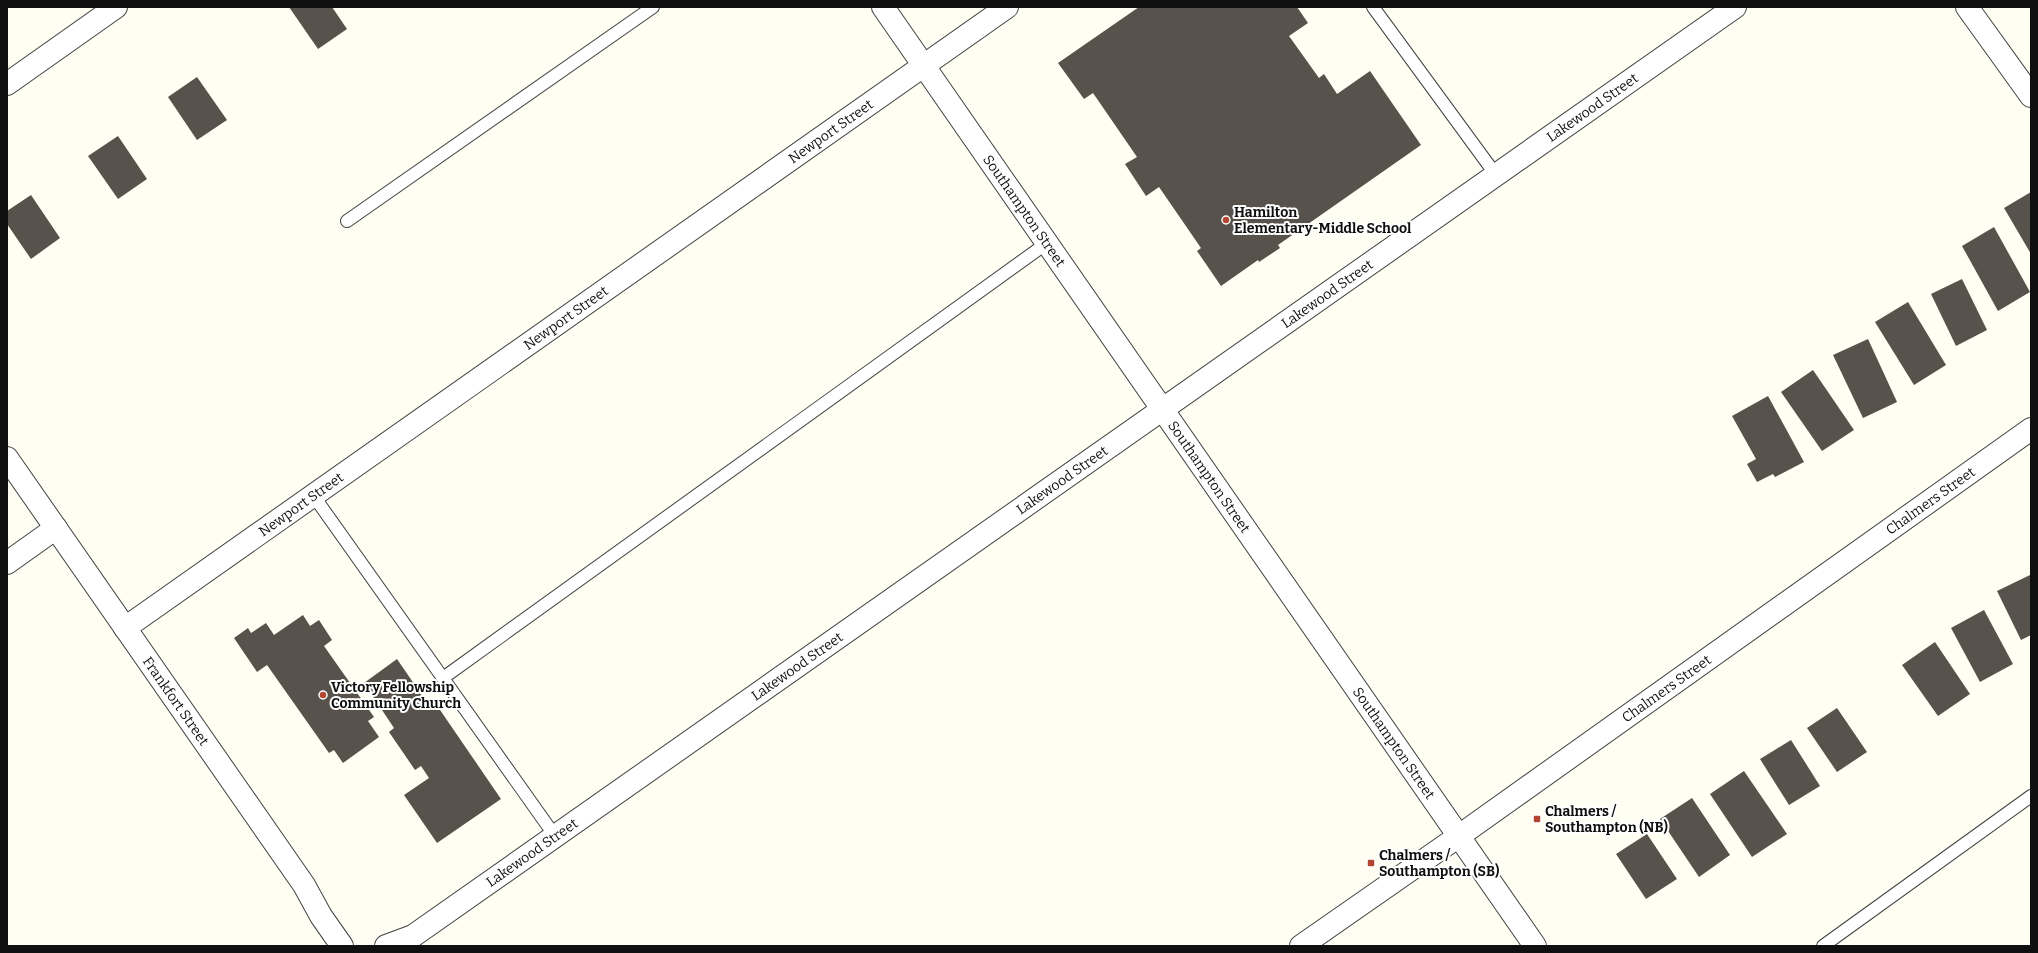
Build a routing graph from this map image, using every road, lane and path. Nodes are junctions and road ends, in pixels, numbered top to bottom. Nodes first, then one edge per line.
1 (116, 7) edge
2 (653, 7) edge
3 (883, 7) edge
4 (1007, 7) edge
5 (1373, 7) edge
6 (1735, 7) edge
7 (1967, 7) edge
8 (924, 66) junction
9 (7, 84) edge
10 (2031, 96) edge
11 (1496, 175) junction
12 (346, 221) dead end
13 (1047, 243) junction
14 (1162, 410) junction
15 (2031, 429) edge
16 (7, 458) edge
17 (313, 495) junction
18 (56, 528) junction
19 (7, 562) edge
20 (125, 628) junction
21 (443, 678) junction
22 (2031, 796) edge
23 (555, 836) junction
24 (1459, 836) junction
25 (342, 946) edge
26 (386, 946) edge
27 (1301, 946) edge
28 (1535, 946) edge
29 (1824, 946) edge

1 - 9 street
2 - 12 lane
3 - 8 street, Southampton Street
4 - 8 street, Newport Street
5 - 11 lane
6 - 11 street, Lakewood Street
7 - 10 street
8 - 13 street, Southampton Street
8 - 17 street, Newport Street
11 - 14 street, Lakewood Street
13 - 14 street, Southampton Street
13 - 21 lane
14 - 23 street, Lakewood Street
14 - 24 street, Southampton Street
15 - 24 street, Chalmers Street
16 - 18 street, Frankfort Street
17 - 20 street, Newport Street
17 - 21 lane
18 - 19 street
18 - 20 street, Frankfort Street
20 - 25 street, Frankfort Street
21 - 23 lane
22 - 29 lane
23 - 26 street, Lakewood Street
24 - 27 street, Chalmers Street
24 - 28 street, Southampton Street

